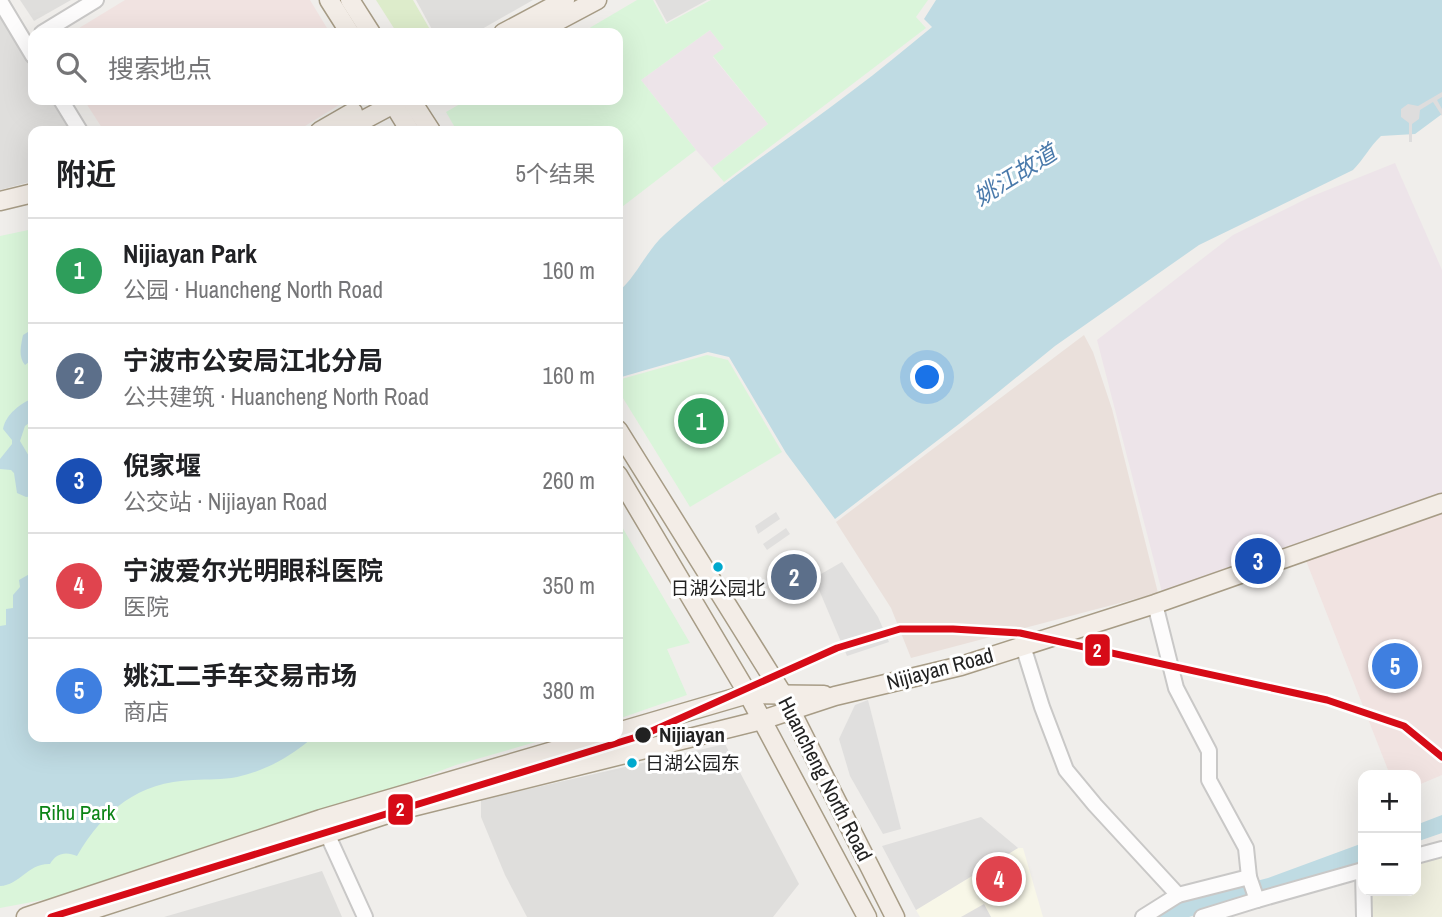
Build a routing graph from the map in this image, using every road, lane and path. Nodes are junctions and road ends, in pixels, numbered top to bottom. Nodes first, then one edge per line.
1 (96, 0) edge
2 (329, 0) edge
3 (350, 0) edge
4 (565, 0) edge
5 (597, 0) edge
6 (0, 1) edge
7 (50, 28) edge
8 (347, 28) edge
9 (368, 28) edge
10 (512, 28) edge
11 (545, 28) edge
12 (28, 42) edge
13 (64, 105) edge
14 (365, 105) edge
15 (388, 105) edge
16 (397, 105) edge
17 (414, 105) edge
18 (77, 126) edge
19 (329, 126) edge
20 (352, 126) edge
21 (408, 126) edge
22 (428, 126) edge
23 (28, 194) edge
24 (0, 201) edge
25 (623, 438) edge
26 (623, 483) edge
27 (1442, 503) edge
28 (724, 600) junction
29 (1155, 604) junction
30 (701, 613) junction
31 (1023, 646) junction
32 (782, 693) junction
33 (748, 694) junction
34 (835, 696) junction
35 (791, 710) junction
36 (762, 720) junction
37 (623, 731) edge
38 (585, 742) edge
39 (323, 826) junction
40 (1442, 849) edge
41 (1421, 855) edge
42 (1358, 871) edge
43 (1249, 877) junction
44 (1178, 895) junction
45 (1364, 896) edge
46 (1257, 900) junction
47 (26, 917) edge
48 (70, 917) edge
49 (365, 917) edge
50 (867, 917) edge
51 (895, 917) edge
52 (1143, 917) edge
53 (1202, 917) edge
54 (1364, 917) edge

1 - 7 street
2 - 8 main road
3 - 9 main road
4 - 10 main road
5 - 11 main road
6 - 12 street
13 - 18 street
14 - 19 main road
15 - 20 main road
16 - 21 main road
17 - 22 main road
23 - 24 main road
25 - 28 main road, Huancheng North Road
26 - 30 main road, Huancheng North Road
27 - 29 main road, Nijiayan Road
28 - 30 street
28 - 32 main road, Huancheng North Road
29 - 31 main road, Nijiayan Road
29 - 43 street
30 - 33 main road, Huancheng North Road
31 - 34 main road, Nijiayan Road
31 - 44 street
32 - 33 main road
32 - 34 main road
32 - 35 main road, Huancheng North Road
33 - 36 main road, Huancheng North Road
33 - 37 main road
34 - 35 main road
35 - 36 main road
35 - 51 main road, Huancheng North Road
36 - 39 main road
36 - 50 main road, Huancheng North Road
38 - 39 main road
39 - 47 main road
39 - 48 main road
39 - 49 street
40 - 41 street
42 - 46 street
43 - 44 street
43 - 46 street
44 - 52 street
45 - 54 street
46 - 53 street

